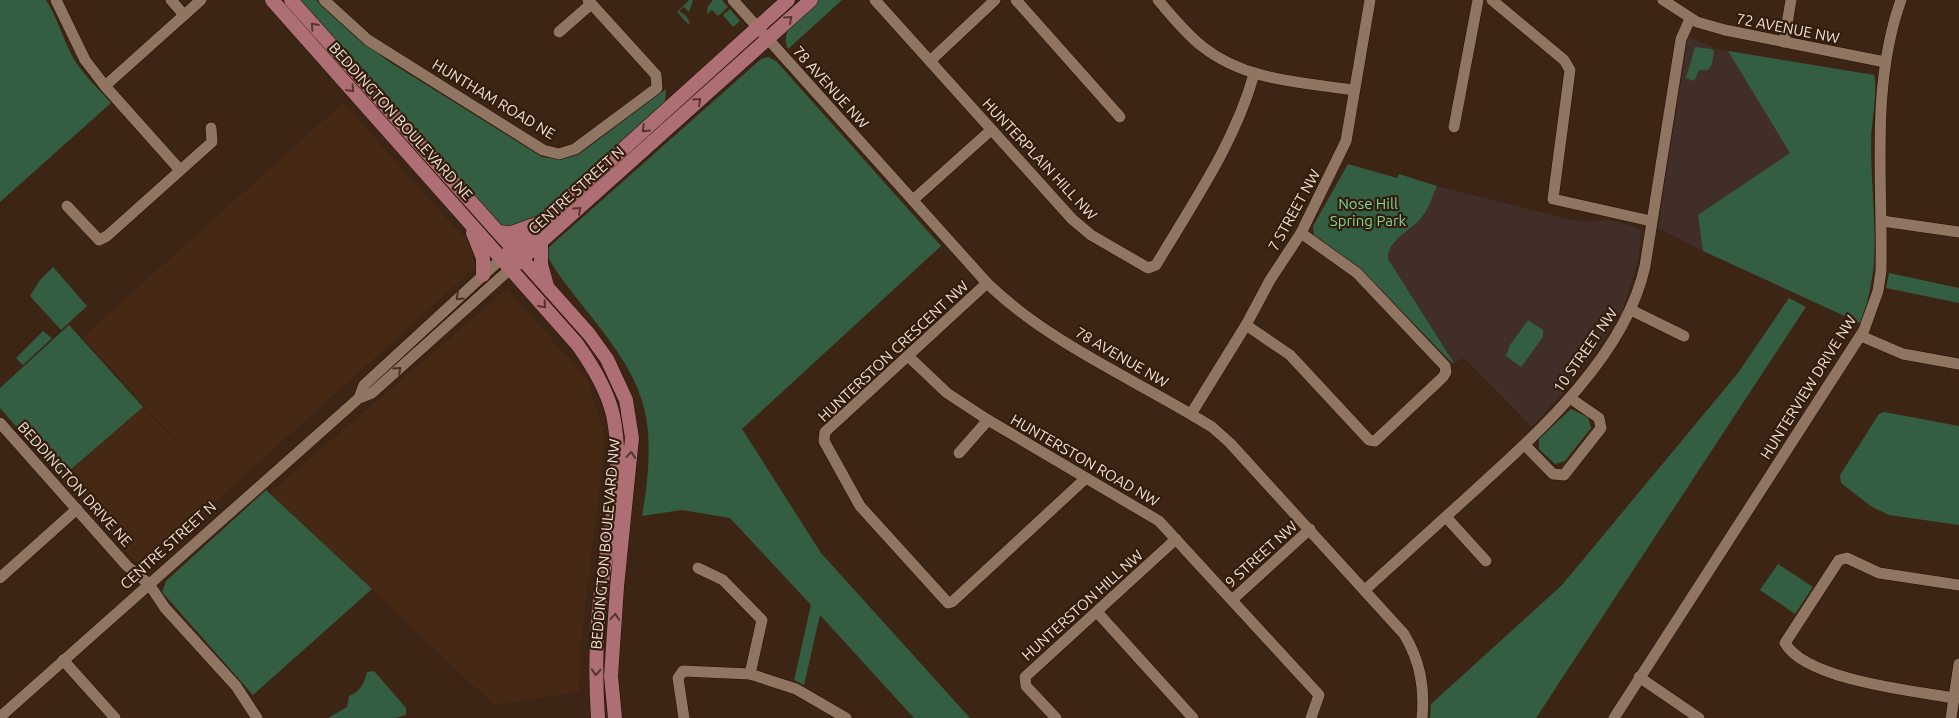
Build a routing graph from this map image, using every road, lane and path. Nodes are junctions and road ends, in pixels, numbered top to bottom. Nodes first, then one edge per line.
1 (56, 0) edge
2 (172, 0) edge
3 (201, 0) edge
4 (272, 0) edge
5 (291, 0) edge
6 (324, 0) edge
7 (732, 0) edge
8 (788, 0) edge
9 (811, 0) edge
10 (874, 0) edge
11 (994, 0) edge
12 (1016, 0) edge
13 (1158, 0) edge
14 (1370, 0) edge
15 (1478, 0) edge
16 (1492, 0) edge
17 (1663, 0) edge
18 (1792, 0) edge
19 (1901, 0) edge
20 (590, 2) edge
21 (184, 15) junction
22 (1690, 19) junction
23 (757, 27) junction
24 (559, 32) dead end
25 (767, 39) junction
26 (1784, 42) junction
27 (930, 61) junction
28 (1885, 62) junction
29 (1254, 74) junction
30 (105, 86) junction
31 (1354, 90) junction
32 (1120, 117) dead end
33 (1454, 127) dead end
34 (211, 128) dead end
35 (990, 130) junction
36 (180, 170) junction
37 (913, 200) junction
38 (67, 206) dead end
39 (465, 216) junction
40 (546, 220) junction
41 (1651, 221) junction
42 (1882, 222) junction
43 (498, 232) junction
44 (1959, 232) edge
45 (1301, 233) junction
46 (541, 242) junction
47 (510, 260) junction
48 (482, 275) junction
49 (987, 283) junction
50 (548, 289) junction
51 (1631, 310) junction
52 (1246, 325) junction
53 (1684, 336) dead end
54 (1861, 336) junction
55 (910, 357) junction
56 (1959, 364) edge
57 (359, 398) junction
58 (1570, 398) junction
59 (1192, 414) junction
60 (988, 420) junction
61 (0, 423) edge
62 (1525, 445) junction
63 (959, 453) dead end
64 (1086, 478) junction
65 (77, 510) junction
66 (1446, 517) junction
67 (1310, 529) junction
68 (1176, 539) junction
69 (1486, 561) dead end
70 (698, 568) dead end
71 (0, 578) edge
72 (1959, 585) edge
73 (146, 587) junction
74 (1366, 590) junction
75 (1232, 600) junction
76 (1097, 612) junction
77 (64, 660) junction
78 (1959, 664) edge
79 (750, 674) junction
80 (1638, 677) junction
81 (1954, 698) junction
82 (0, 717) edge
83 (115, 718) edge
84 (257, 718) edge
85 (598, 718) edge
86 (615, 718) edge
87 (684, 718) edge
88 (846, 718) edge
89 (1056, 718) edge
90 (1192, 718) edge
91 (1311, 718) edge
92 (1422, 718) edge
93 (1614, 718) edge
94 (1699, 718) edge
95 (1951, 718) edge

1 - 30 street
2 - 21 street
3 - 21 street
4 -> 39 main road, BEDDINGTON BOULEVARD NE
43 -> 5 main road, BEDDINGTON BOULEVARD NE
6 - 20 street, HUNTHAM ROAD NE
7 - 23 street, 78 AVENUE NW
8 - 23 main road, CENTRE STREET N
25 -> 9 main road, CENTRE STREET N
10 - 27 street, HUNTERPLAIN HILL NW
11 - 27 street
12 - 32 street
13 - 29 street
14 - 31 street, 7 STREET NW
15 - 33 street
16 - 41 street
17 - 22 street, 72 AVENUE NW
18 - 26 street
19 - 28 street, HUNTERVIEW DRIVE NW
20 - 24 street
21 - 30 street
22 - 26 street, 72 AVENUE NW
22 - 41 street, 10 STREET NW
23 - 25 street, 78 AVENUE NW
23 -> 40 main road, CENTRE STREET N
25 - 37 street, 78 AVENUE NW
46 -> 25 main road, CENTRE STREET N
26 - 28 street, 72 AVENUE NW
27 - 35 street, HUNTERPLAIN HILL NW
28 - 42 street, HUNTERVIEW DRIVE NW
29 - 31 street
29 - 35 street, HUNTERPLAIN HILL NW
30 - 36 street
31 - 45 street, 7 STREET NW
34 - 36 street
35 - 37 street
36 - 38 street
37 - 49 street, 78 AVENUE NW
39 - 47 main road, BEDDINGTON BOULEVARD NE
39 - 48 main road
40 - 43 main road
40 - 47 main road, CENTRE STREET N
41 - 51 street, 10 STREET NW
42 - 44 street
42 - 54 street, HUNTERVIEW DRIVE NW
43 - 47 main road, BEDDINGTON BOULEVARD NE
45 - 52 street, 7 STREET NW
45 - 52 street
46 - 47 main road, CENTRE STREET N
46 - 50 main road
47 - 48 street, CENTRE STREET N
47 - 50 main road, BEDDINGTON BOULEVARD NW
57 -> 47 street, CENTRE STREET N
47 -> 85 main road, BEDDINGTON BOULEVARD NW
48 -> 57 street, CENTRE STREET N
49 - 55 street, HUNTERSTON CRESCENT NW
49 - 59 street, 78 AVENUE NW
86 -> 50 main road, BEDDINGTON BOULEVARD NW
51 - 53 street
51 - 58 street, 10 STREET NW
52 - 59 street, 7 STREET NW
54 - 56 street
54 - 80 street, HUNTERVIEW DRIVE NW
55 - 60 street, HUNTERSTON ROAD NW
55 - 64 street, HUNTERSTON CRESCENT NW
57 - 73 street, CENTRE STREET N
58 - 62 street, 10 STREET NW
58 - 62 street
59 - 67 street, 78 AVENUE NW
60 - 63 street
60 - 64 street, HUNTERSTON ROAD NW
61 - 65 street, BEDDINGTON DRIVE NE
62 - 66 street, 10 STREET NW
64 - 68 street, HUNTERSTON ROAD NW
65 - 71 street
65 - 73 street, BEDDINGTON DRIVE NE
66 - 69 street
66 - 74 street, 10 STREET NW
67 - 74 street, 78 AVENUE NW
67 - 75 street, 9 STREET NW
68 - 75 street, HUNTERSTON ROAD NW
68 - 76 street, HUNTERSTON HILL NW
70 - 79 street
72 - 81 street
73 - 77 street, CENTRE STREET N
73 - 84 street, BEDDINGTON DRIVE NE
74 - 92 street, 78 AVENUE NW
75 - 91 street, HUNTERSTON ROAD NW
76 - 89 street, HUNTERSTON HILL NW
76 - 90 street
77 - 82 street, CENTRE STREET N
77 - 83 street
78 - 81 street
79 - 87 street
79 - 88 street
80 - 93 street, HUNTERVIEW DRIVE NW
80 - 94 street
81 - 95 street

